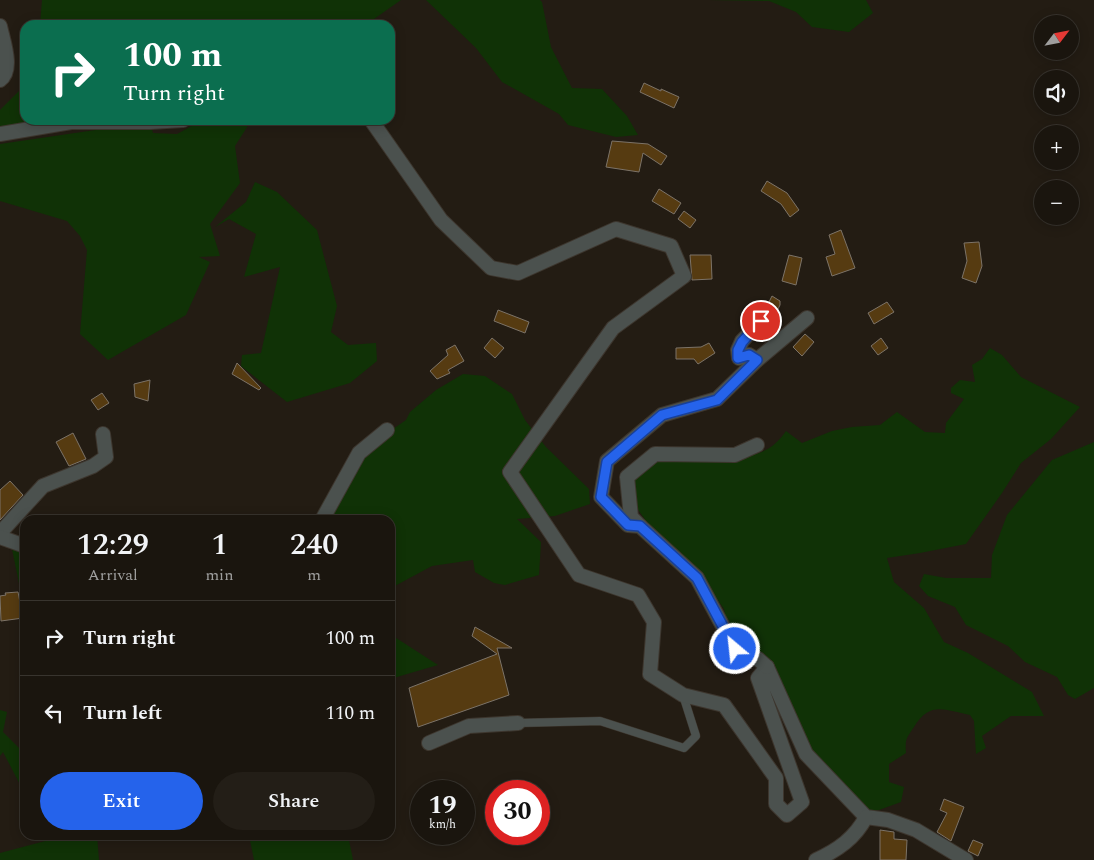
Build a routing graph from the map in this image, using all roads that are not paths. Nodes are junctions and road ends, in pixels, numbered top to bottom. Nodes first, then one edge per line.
1 (0, 26) edge
2 (0, 80) edge
3 (53, 125) edge
4 (375, 125) edge
5 (0, 134) edge
6 (807, 318) dead end
7 (761, 321) dead end
8 (757, 360) junction
9 (387, 430) dead end
10 (103, 434) dead end
11 (757, 445) dead end
12 (325, 515) edge
13 (640, 526) junction
14 (0, 535) edge
15 (20, 545) edge
16 (767, 667) junction
17 (683, 695) junction
18 (518, 723) joint
19 (429, 743) dead end
20 (866, 817) junction
21 (816, 860) edge
22 (966, 860) edge

1 - 2 street
3 - 5 street
4 - 17 street
6 - 8 street
7 - 8 street
8 - 13 street
9 - 12 street
10 - 14 street
11 - 13 street
13 - 16 street
14 - 15 street
16 - 17 street
16 - 20 street
17 - 18 lane
18 - 19 street
20 - 21 street
20 - 22 street

